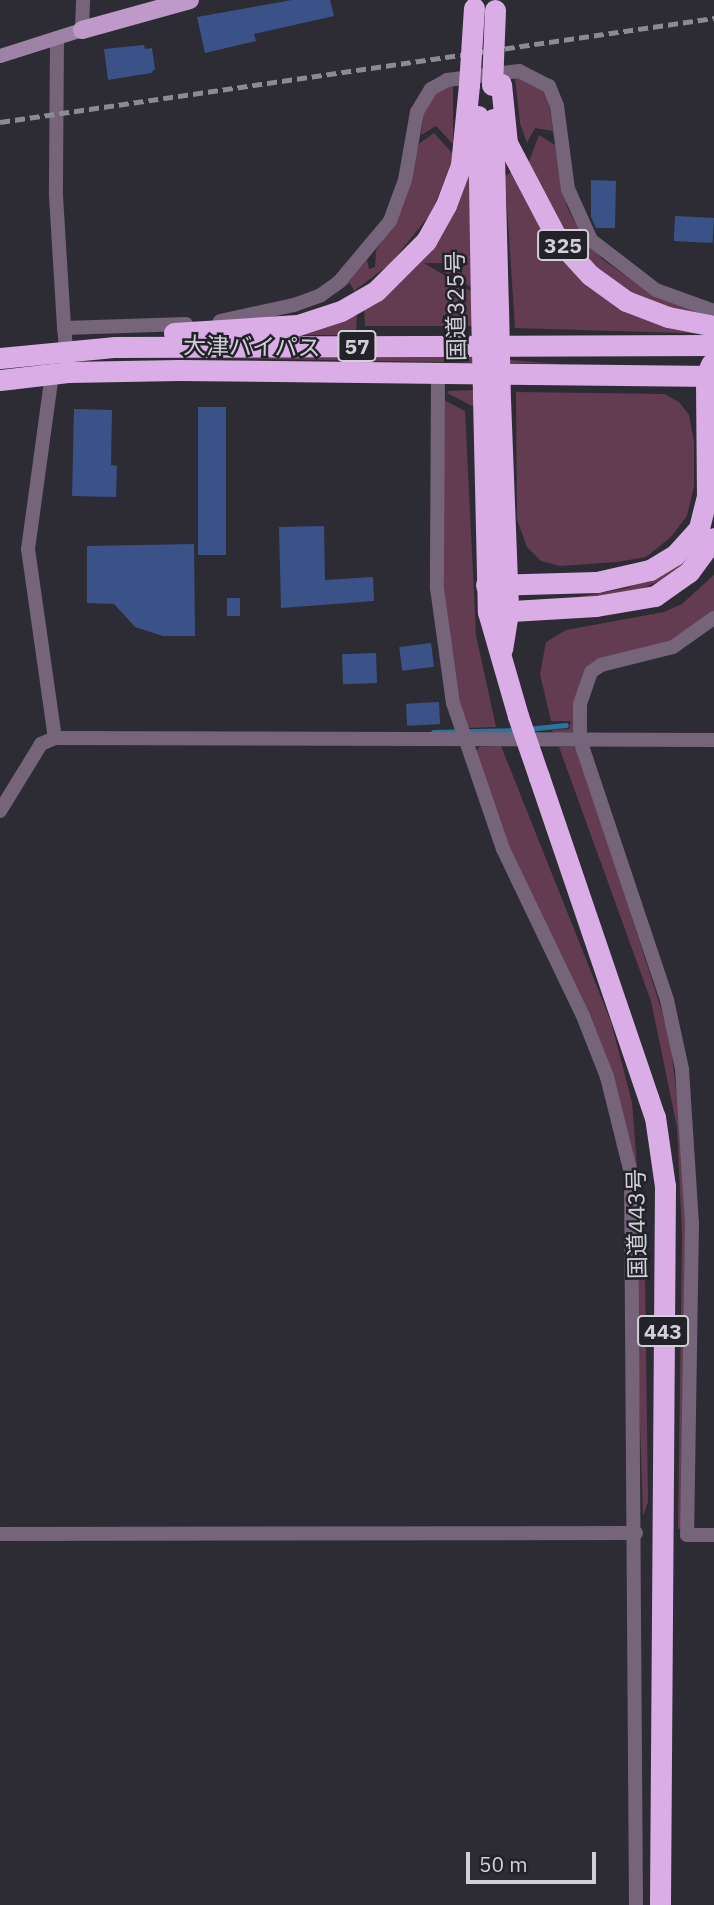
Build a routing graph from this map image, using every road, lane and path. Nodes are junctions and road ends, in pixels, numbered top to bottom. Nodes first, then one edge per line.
1 (83, 0) edge
2 (190, 0) edge
3 (485, 5) edge
4 (82, 30) junction
5 (57, 38) junction
6 (0, 56) edge
7 (485, 85) junction
8 (714, 311) edge
9 (714, 326) edge
10 (64, 328) junction
11 (714, 345) edge
12 (115, 347) junction
13 (714, 356) edge
14 (0, 358) edge
15 (62, 366) junction
16 (438, 375) junction
17 (710, 376) edge
18 (0, 380) edge
19 (714, 538) edge
20 (495, 585) junction
21 (498, 612) junction
22 (714, 618) edge
23 (55, 738) junction
24 (580, 740) junction
25 (714, 740) edge
26 (463, 741) junction
27 (0, 811) edge
28 (0, 1534) edge
29 (636, 1534) junction
30 (714, 1535) edge
31 (636, 1905) edge
32 (660, 1905) edge

1 - 4 street
2 - 4 main road
3 - 7 highway, 国道325号 / 325, bridge
4 - 5 street
5 - 6 street
5 - 10 street
7 - 9 highway, 325
7 - 12 highway, 57
7 - 20 highway, 国道325号 / 325, bridge
8 - 10 street
10 - 15 street
11 - 12 highway, 大津バイパス / 57
12 - 15 highway, 大津バイパス / 57
13 - 17 highway
14 - 15 highway, 大津バイパス / 57
15 - 16 highway, 大津バイパス / 57
15 - 18 highway, 大津バイパス / 57
15 - 23 street
16 - 17 highway, 大津バイパス / 57
16 - 26 street
17 - 20 highway
19 - 21 highway
20 - 21 highway, 国道443号 / 443
21 - 32 highway, 国道443号 / 443, bridge
22 - 24 street
23 - 26 street
23 - 27 street
24 - 25 street
24 - 26 street
24 - 30 street
26 - 29 street
28 - 29 street
29 - 31 street

